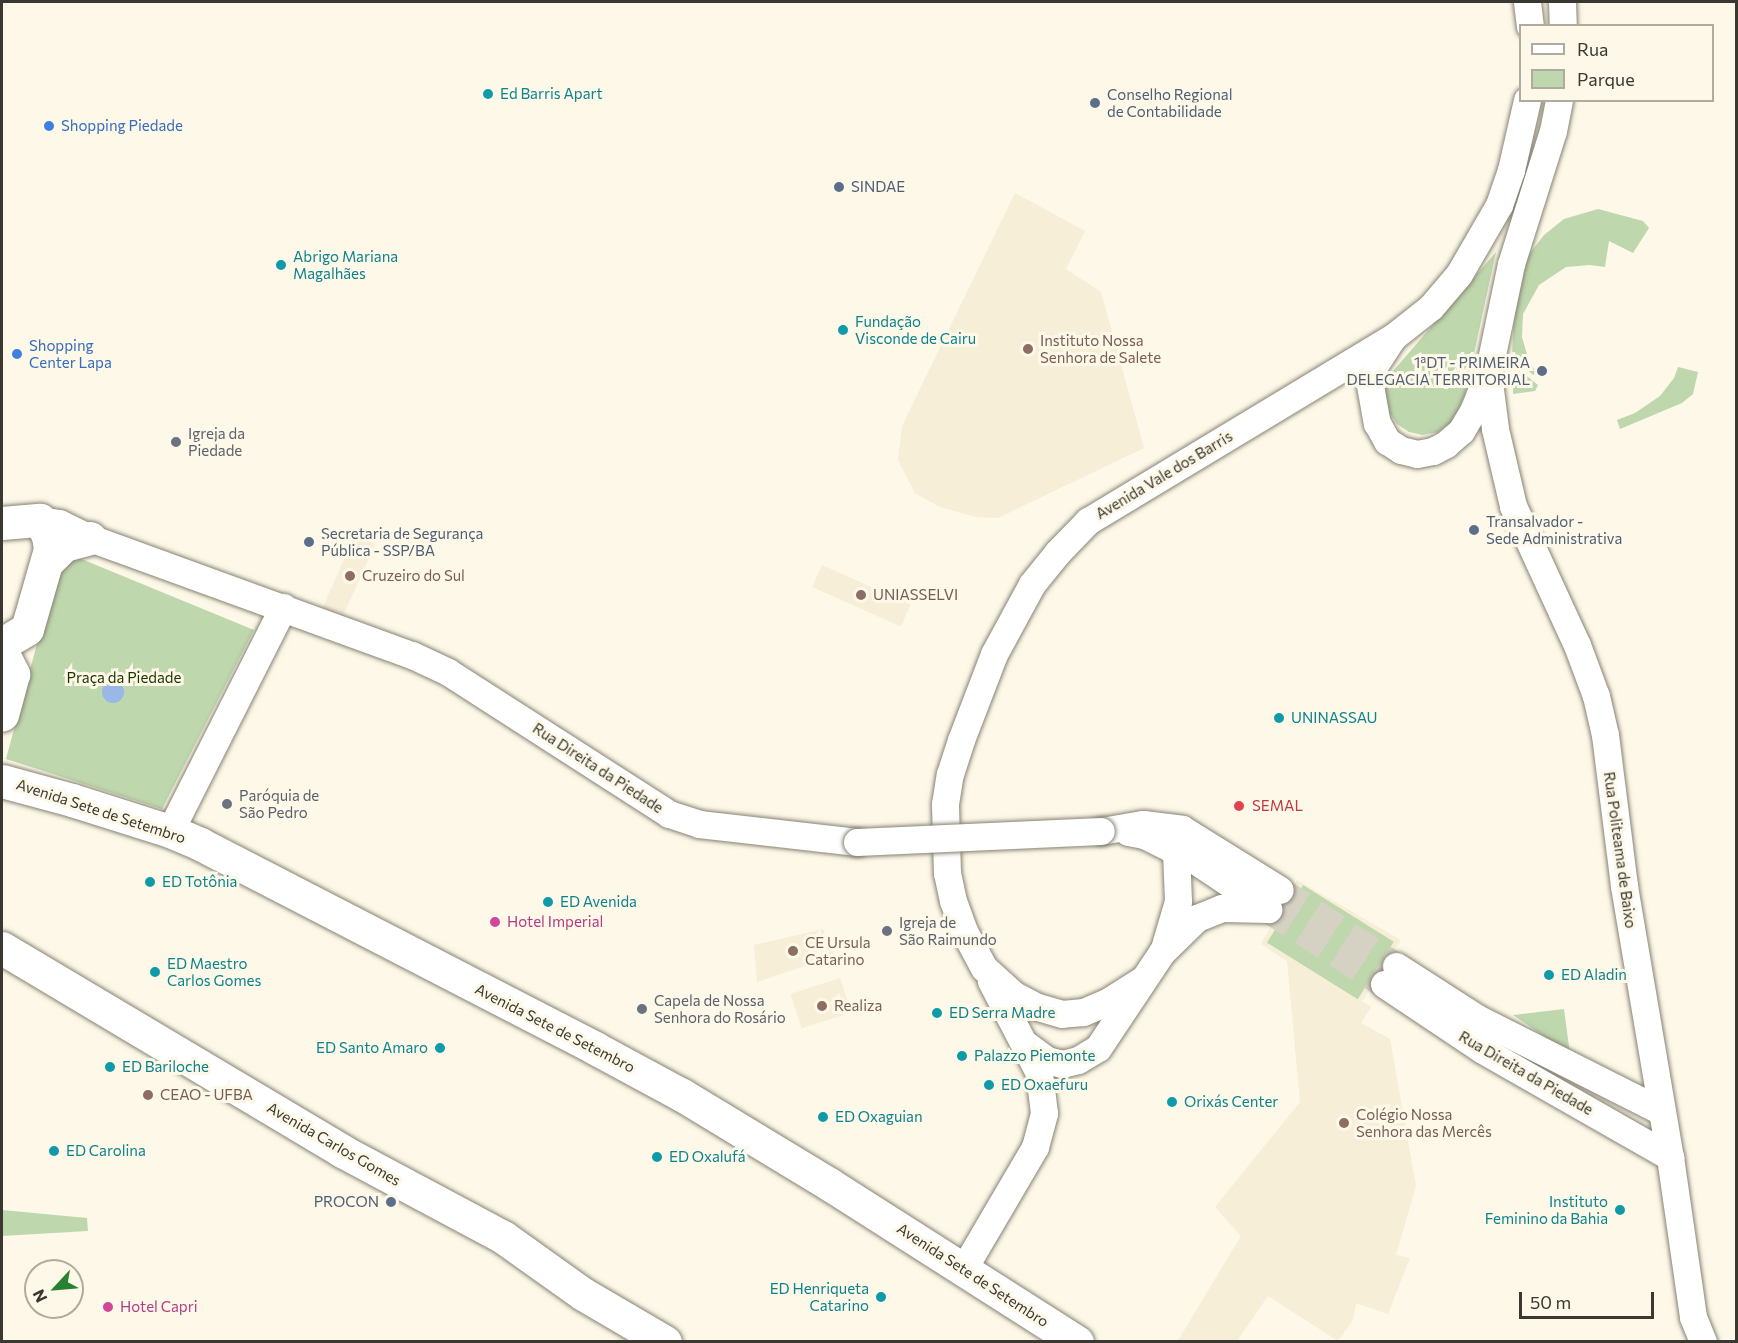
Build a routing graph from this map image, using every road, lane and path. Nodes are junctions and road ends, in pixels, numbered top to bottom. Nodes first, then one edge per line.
1 (1527, 2) edge
2 (1563, 2) edge
3 (1530, 24) edge
4 (1563, 24) edge
5 (1527, 102) edge
6 (1559, 102) edge
7 (1393, 337) junction
8 (1488, 374) junction
9 (40, 520) junction
10 (2, 523) edge
11 (90, 537) junction
12 (48, 561) junction
13 (282, 607) junction
14 (14, 636) edge
15 (7, 663) edge
16 (2, 715) edge
17 (2, 781) edge
18 (170, 831) junction
19 (1179, 841) junction
20 (2, 948) edge
21 (1162, 952) junction
22 (984, 968) junction
23 (1142, 980) junction
24 (1025, 1044) junction
25 (1661, 1111) junction
26 (1670, 1157) junction
27 (964, 1268) junction
28 (664, 1341) edge
29 (1077, 1341) edge
30 (1703, 1341) edge

1 - 3 street
2 - 4 street
5 - 7 street, Avenida Vale dos Barris
6 - 8 street
7 - 8 street
7 - 22 street, Avenida Vale dos Barris
8 - 25 street, Rua Politeama de Baixo
9 - 10 main road
9 - 11 street
9 - 12 main road
11 - 12 main road
11 - 13 street
12 - 14 main road
13 - 18 street
13 - 19 street, Rua Direita da Piedade, bridge
15 - 16 main road
17 - 18 main road, Avenida Sete de Setembro
18 - 27 main road, Avenida Sete de Setembro
19 - 21 street
19 - 21 street, Rua Direita da Piedade
20 - 28 main road, Avenida Carlos Gomes
21 - 23 street
22 - 23 street, Avenida Vale dos Barris
22 - 24 street
23 - 24 street
24 - 27 street
25 - 26 street, Rua Politeama de Baixo
25 - 26 street, Rua Direita da Piedade
26 - 30 street, Rua Politeama de Baixo
27 - 29 main road, Avenida Sete de Setembro

